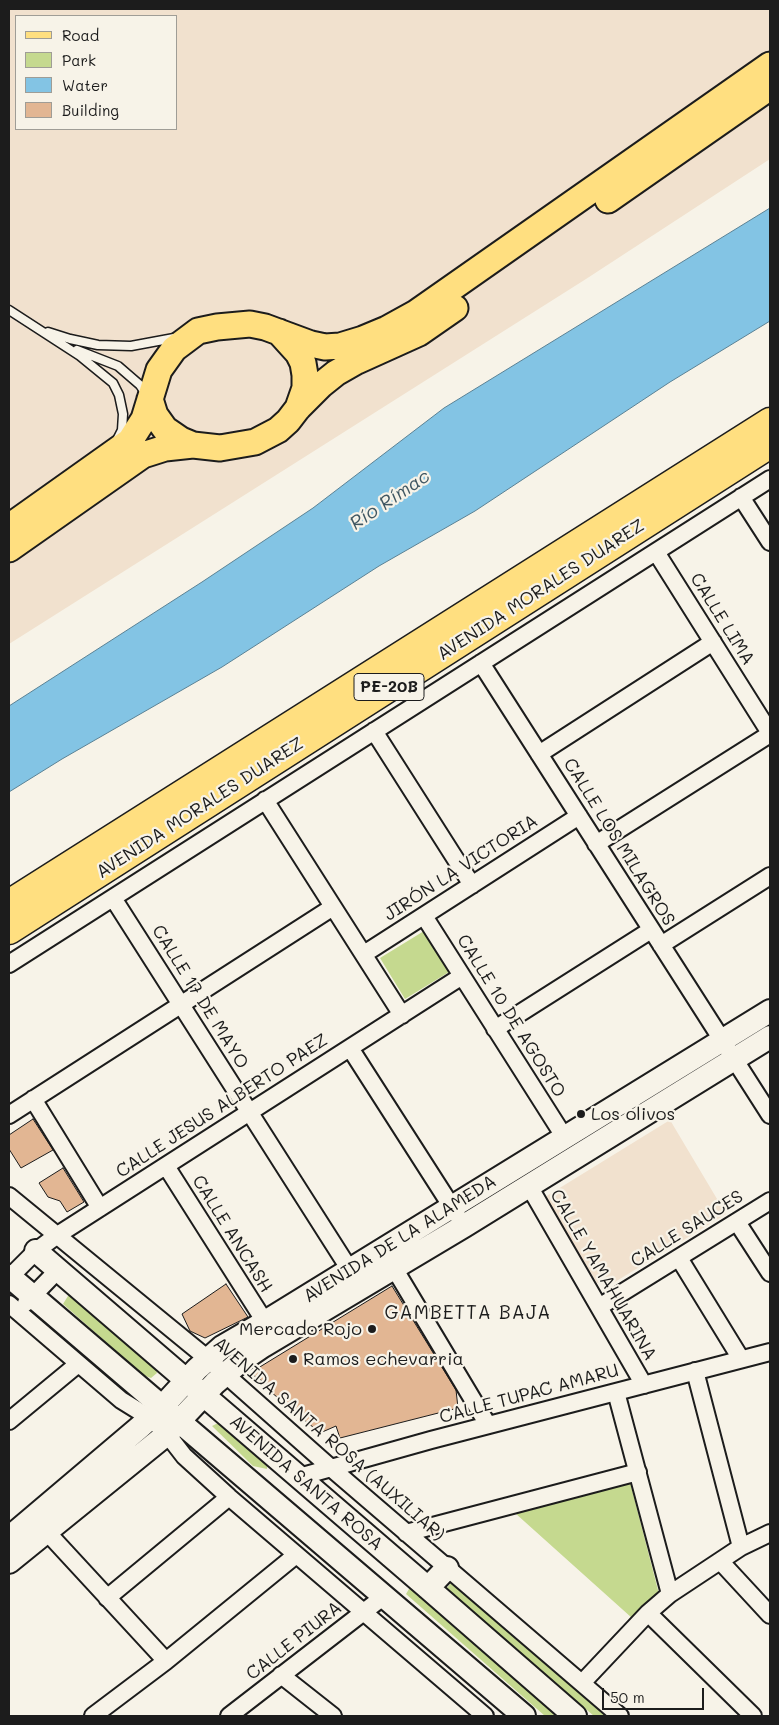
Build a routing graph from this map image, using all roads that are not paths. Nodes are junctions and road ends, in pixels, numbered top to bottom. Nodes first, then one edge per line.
1 (770, 64) edge
2 (770, 87) edge
3 (9, 310) edge
4 (39, 329) junction
5 (198, 332) junction
6 (278, 332) junction
7 (62, 344) junction
8 (150, 399) junction
9 (298, 408) junction
10 (770, 422) edge
11 (770, 444) edge
12 (193, 445) junction
13 (110, 454) junction
14 (770, 479) edge
15 (742, 498) junction
16 (9, 527) edge
17 (770, 542) edge
18 (9, 549) edge
19 (656, 552) junction
20 (714, 642) junction
21 (481, 663) junction
22 (374, 731) junction
23 (770, 733) edge
24 (539, 754) junction
25 (265, 800) junction
26 (579, 816) junction
27 (596, 844) junction
28 (770, 876) edge
29 (472, 885) junction
30 (112, 898) junction
31 (9, 904) edge
32 (333, 907) junction
33 (424, 916) junction
34 (9, 930) edge
35 (651, 930) junction
36 (661, 945) junction
37 (364, 954) junction
38 (9, 964) edge
39 (462, 976) junction
40 (180, 1005) junction
41 (770, 1011) edge
42 (402, 1015) junction
43 (495, 1029) junction
44 (770, 1037) edge
45 (350, 1048) junction
46 (728, 1051) junction
47 (33, 1099) junction
48 (249, 1113) junction
49 (9, 1115) edge
50 (770, 1115) edge
51 (565, 1138) junction
52 (166, 1166) junction
53 (529, 1186) junction
54 (9, 1196) edge
55 (770, 1201) edge
56 (100, 1208) junction
57 (458, 1217) junction
58 (736, 1222) junction
59 (56, 1236) junction
60 (36, 1251) junction
61 (679, 1258) junction
62 (394, 1268) junction
63 (58, 1270) junction
64 (350, 1270) junction
65 (770, 1273) edge
66 (9, 1276) edge
67 (17, 1307) edge
68 (599, 1307) junction
69 (265, 1322) junction
70 (770, 1352) edge
71 (208, 1359) junction
72 (741, 1359) junction
73 (78, 1364) junction
74 (695, 1371) junction
75 (225, 1374) junction
76 (186, 1380) junction
77 (644, 1385) junction
78 (616, 1392) junction
79 (204, 1395) junction
80 (156, 1412) junction
81 (9, 1420) edge
82 (488, 1425) junction
83 (173, 1428) junction
84 (331, 1468) junction
85 (292, 1472) junction
86 (638, 1472) junction
87 (262, 1492) junction
88 (229, 1497) junction
89 (46, 1532) junction
90 (406, 1533) junction
91 (770, 1533) edge
92 (9, 1538) edge
93 (742, 1547) junction
94 (296, 1555) junction
95 (9, 1562) edge
96 (720, 1562) junction
97 (447, 1568) junction
98 (428, 1588) junction
99 (670, 1594) junction
100 (384, 1597) junction
101 (107, 1598) junction
102 (363, 1613) junction
103 (648, 1613) junction
104 (770, 1615) edge
105 (166, 1661) junction
106 (281, 1675) junction
107 (582, 1683) junction
108 (93, 1716) edge
109 (229, 1716) edge
110 (333, 1716) edge
111 (485, 1716) edge
112 (524, 1716) edge
113 (575, 1716) edge
114 (620, 1716) edge
115 (753, 1716) edge

1 - 6 main road
2 - 9 main road
3 - 4 lane
4 - 5 lane
4 - 7 lane
5 - 6 main road
5 - 8 main road
6 - 9 main road
7 - 8 lane
7 - 13 lane
8 - 12 main road
8 - 13 main road
9 - 12 main road
10 - 31 highway, AVENIDA MORALES DUAREZ / PE-20B
11 - 34 highway, AVENIDA MORALES DUAREZ / PE-20B
12 - 18 main road
13 - 16 main road
14 - 15 street
15 - 17 street
15 - 19 street
19 - 20 street, CALLE LIMA
19 - 21 street
20 - 23 street, CALLE LIMA
20 - 24 street
21 - 22 street
21 - 24 street, CALLE LOS MILAGROS
22 - 25 street
22 - 29 street
23 - 27 street
24 - 26 street, CALLE LOS MILAGROS
25 - 30 street
25 - 32 street
26 - 27 street, CALLE LOS MILAGROS
26 - 29 street, JIRÓN LA VICTORIA
27 - 35 street, CALLE LOS MILAGROS
28 - 36 street
29 - 33 street, JIRÓN LA VICTORIA
30 - 38 street
30 - 40 street, CALLE 17 DE MAYO
32 - 37 street
32 - 40 street
33 - 37 street, JIRÓN LA VICTORIA
33 - 39 street, CALLE 10 DE AGOSTO
35 - 36 street, CALLE LOS MILAGROS
35 - 43 street
36 - 46 street, CALLE LOS MILAGROS
37 - 42 street
39 - 42 street, CALLE JESUS ALBERTO PAEZ
39 - 43 street, CALLE 10 DE AGOSTO
40 - 47 street
40 - 48 street, CALLE 17 DE MAYO
41 - 46 street, AVENIDA DE LA ALAMEDA
42 - 45 street, CALLE JESUS ALBERTO PAEZ
43 - 51 street, CALLE 10 DE AGOSTO
44 - 46 street, AVENIDA DE LA ALAMEDA
45 - 48 street, CALLE JESUS ALBERTO PAEZ
45 - 57 street
46 - 50 street, CALLE LOS MILAGROS
46 - 51 street, AVENIDA DE LA ALAMEDA
46 - 53 street, AVENIDA DE LA ALAMEDA
47 - 49 street
47 - 56 street
48 - 52 street, CALLE JESUS ALBERTO PAEZ
48 - 64 street, CALLE 17 DE MAYO
51 - 57 street, AVENIDA DE LA ALAMEDA
52 - 56 street, CALLE JESUS ALBERTO PAEZ
52 - 69 street, CALLE ANCASH
53 - 57 street, AVENIDA DE LA ALAMEDA
53 - 68 street, CALLE YAMAHUARINA
54 - 59 street, AVENIDA SANTA ROSA (AUXILIAR)
55 - 58 street, CALLE SAUCES
56 - 59 street, CALLE JESUS ALBERTO PAEZ
57 - 62 street, AVENIDA DE LA ALAMEDA
57 - 64 street, AVENIDA DE LA ALAMEDA
58 - 61 street, CALLE SAUCES
58 - 65 street
59 - 60 street, CALLE JESUS ALBERTO PAEZ
59 - 71 street, AVENIDA SANTA ROSA (AUXILIAR)
60 - 63 street, AVENIDA SANTA ROSA
60 - 66 street, CALLE JESUS ALBERTO PAEZ
61 - 68 street, CALLE SAUCES
61 - 72 street
62 - 75 street, AVENIDA DE LA ALAMEDA
62 - 82 street
63 - 67 street
63 - 76 street, AVENIDA SANTA ROSA
64 - 69 street, AVENIDA DE LA ALAMEDA
66 - 67 street, AVENIDA SANTA ROSA
67 - 73 street
67 - 80 street, AVENIDA SANTA ROSA
68 - 77 street, CALLE YAMAHUARINA
69 - 71 street, AVENIDA DE LA ALAMEDA
70 - 72 street, CALLE TUPAC AMARU
71 - 75 street, AVENIDA SANTA ROSA (AUXILIAR)
71 - 76 street, AVENIDA DE LA ALAMEDA
72 - 74 street, CALLE TUPAC AMARU
73 - 80 street
73 - 81 street
74 - 77 street, CALLE TUPAC AMARU
74 - 93 street
75 - 79 street, AVENIDA DE LA ALAMEDA
75 - 84 street, AVENIDA SANTA ROSA (AUXILIAR)
76 - 79 street, AVENIDA SANTA ROSA
76 - 80 street, AVENIDA DE LA ALAMEDA
77 - 78 street, CALLE TUPAC AMARU
78 - 82 street, CALLE TUPAC AMARU
78 - 86 street
79 - 83 street, AVENIDA DE LA ALAMEDA
79 - 85 street, AVENIDA SANTA ROSA
80 - 83 street, AVENIDA SANTA ROSA
80 - 92 street, AVENIDA DE LA ALAMEDA
82 - 84 street, CALLE TUPAC AMARU
83 - 87 street, AVENIDA SANTA ROSA
83 - 88 street
83 - 89 street, AVENIDA DE LA ALAMEDA
84 - 85 street, CALLE TUPAC AMARU
84 - 90 street, AVENIDA SANTA ROSA (AUXILIAR)
85 - 87 street
85 - 98 street, AVENIDA SANTA ROSA
86 - 90 street
86 - 99 street
87 - 100 street, AVENIDA SANTA ROSA
88 - 94 street
88 - 101 street
89 - 95 street, AVENIDA DE LA ALAMEDA
89 - 101 street
90 - 97 street, AVENIDA SANTA ROSA (AUXILIAR)
91 - 93 street
93 - 96 street
94 - 102 street
94 - 105 street
96 - 99 street
96 - 104 street
97 - 98 street
97 - 107 street, AVENIDA SANTA ROSA (AUXILIAR)
98 - 113 street, AVENIDA SANTA ROSA
99 - 103 street
100 - 102 street, CALLE PIURA
100 - 112 street, AVENIDA SANTA ROSA
101 - 105 street
102 - 106 street, CALLE PIURA
102 - 111 street
103 - 107 street
103 - 115 street
105 - 108 street
106 - 109 street, CALLE PIURA
106 - 110 street
107 - 114 street, AVENIDA SANTA ROSA (AUXILIAR)

